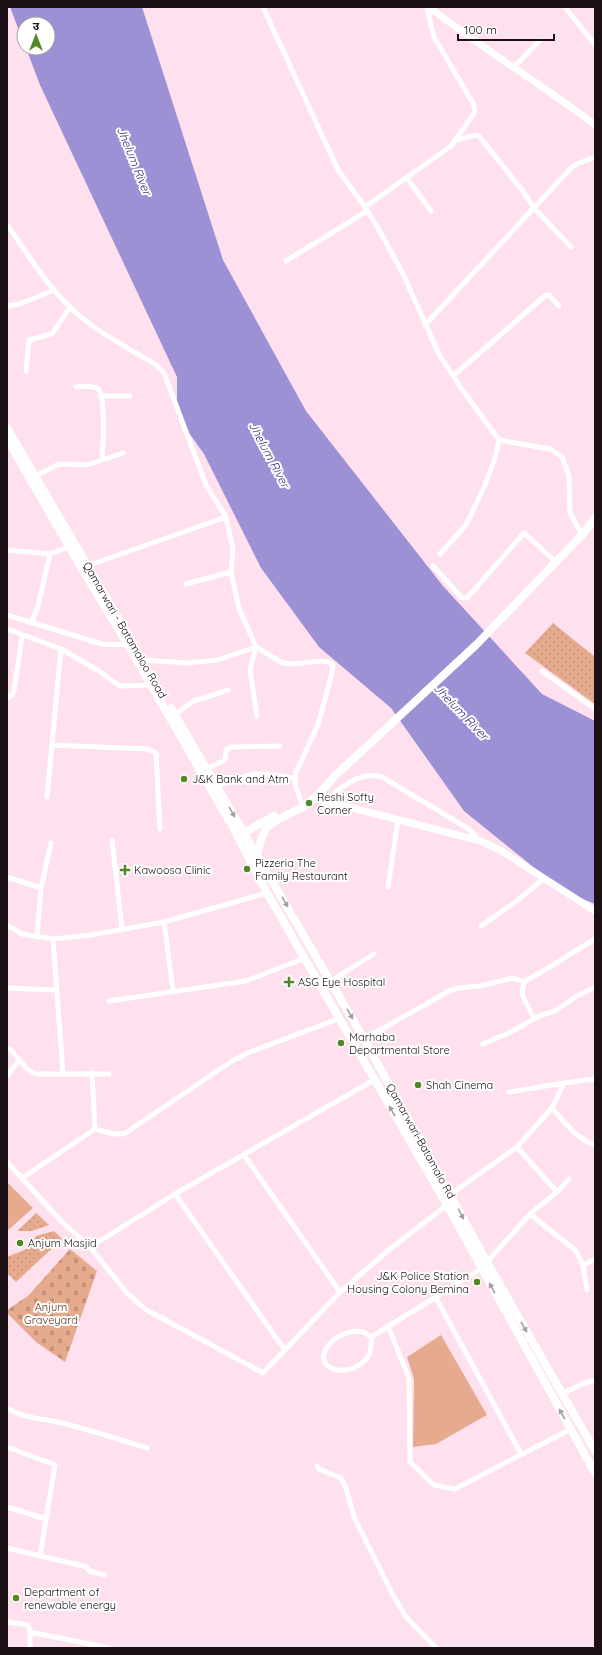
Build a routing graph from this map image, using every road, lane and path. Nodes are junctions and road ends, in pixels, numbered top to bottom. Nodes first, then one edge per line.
1 (263, 7) edge
2 (428, 7) edge
3 (565, 7) edge
4 (539, 41) dead end
5 (595, 45) edge
6 (513, 68) junction
7 (595, 125) edge
8 (456, 140) junction
9 (595, 157) edge
10 (407, 178) junction
11 (534, 208) junction
12 (366, 209) junction
13 (431, 211) dead end
14 (7, 225) edge
15 (571, 247) dead end
16 (286, 261) dead end
17 (54, 290) junction
18 (7, 306) edge
19 (559, 306) dead end
20 (70, 308) junction
21 (425, 325) junction
22 (26, 371) dead end
23 (453, 376) junction
24 (76, 386) dead end
25 (100, 396) junction
26 (130, 396) dead end
27 (7, 428) edge
28 (7, 440) edge
29 (499, 440) junction
30 (123, 453) dead end
31 (102, 460) junction
32 (35, 476) junction
33 (226, 517) junction
34 (594, 522) edge
35 (582, 535) junction
36 (68, 547) junction
37 (7, 550) edge
38 (50, 554) junction
39 (440, 554) dead end
40 (556, 562) junction
41 (87, 566) junction
42 (433, 566) dead end
43 (231, 572) junction
44 (186, 584) dead end
45 (7, 615) edge
46 (32, 622) junction
47 (7, 630) edge
48 (22, 636) junction
49 (128, 645) junction
50 (256, 647) junction
51 (61, 650) junction
52 (143, 660) junction
53 (542, 671) dead end
54 (151, 685) junction
55 (228, 690) dead end
56 (7, 698) edge
57 (595, 709) edge
58 (174, 715) junction
59 (257, 716) dead end
60 (52, 745) junction
61 (280, 746) dead end
62 (207, 769) junction
63 (295, 778) junction
64 (217, 786) junction
65 (47, 797) dead end
66 (316, 797) junction
67 (325, 802) junction
68 (303, 804) junction
69 (398, 820) junction
70 (160, 829) dead end
71 (241, 834) junction
72 (112, 840) dead end
73 (480, 841) junction
74 (51, 843) dead end
75 (257, 856) junction
76 (7, 877) edge
77 (543, 879) junction
78 (388, 887) dead end
79 (41, 888) junction
80 (266, 893) junction
81 (595, 911) edge
82 (164, 922) junction
83 (7, 925) edge
84 (481, 926) dead end
85 (122, 929) junction
86 (37, 937) junction
87 (53, 939) junction
88 (595, 939) edge
89 (374, 954) dead end
90 (304, 958) junction
91 (331, 981) junction
92 (524, 982) junction
93 (595, 987) edge
94 (7, 988) edge
95 (56, 990) junction
96 (173, 991) junction
97 (109, 1001) dead end
98 (338, 1019) junction
99 (534, 1019) junction
100 (364, 1039) junction
101 (483, 1044) dead end
102 (7, 1048) edge
103 (19, 1060) junction
104 (63, 1073) junction
105 (92, 1073) junction
106 (109, 1074) dead end
107 (7, 1076) edge
108 (595, 1079) edge
109 (374, 1080) junction
110 (564, 1084) junction
111 (509, 1092) dead end
112 (552, 1108) junction
113 (95, 1130) junction
114 (595, 1145) edge
115 (517, 1147) junction
116 (244, 1155) junction
117 (7, 1162) edge
118 (22, 1178) junction
119 (569, 1179) dead end
120 (557, 1192) junction
121 (175, 1194) junction
122 (450, 1194) junction
123 (447, 1205) junction
124 (530, 1214) junction
125 (90, 1247) junction
126 (595, 1259) edge
127 (487, 1262) junction
128 (583, 1265) junction
129 (481, 1269) junction
130 (587, 1290) dead end
131 (340, 1292) junction
132 (436, 1298) junction
133 (388, 1326) junction
134 (371, 1336) junction
135 (284, 1349) junction
136 (595, 1380) edge
137 (562, 1394) junction
138 (7, 1408) edge
139 (571, 1429) junction
140 (7, 1447) edge
141 (148, 1448) dead end
142 (595, 1451) edge
143 (521, 1454) junction
144 (317, 1466) dead end
145 (595, 1472) edge
146 (7, 1507) edge
147 (46, 1519) junction
148 (7, 1548) edge
149 (40, 1556) junction
150 (105, 1575) dead end
151 (7, 1622) edge
152 (30, 1632) junction
153 (30, 1648) edge
154 (110, 1648) edge
155 (436, 1648) edge

1 - 12 street
2 - 6 street
2 - 8 street
3 - 5 street
4 - 6 street
6 - 7 street
8 - 10 street
8 - 11 street
9 - 11 street
10 - 12 street
10 - 13 street
11 - 15 street
11 - 21 street
12 - 16 street
12 - 21 street
14 - 17 street
17 - 18 street
17 - 20 street
19 - 23 street
20 - 22 street
20 - 33 street
21 - 23 street
23 - 29 street
24 - 25 street
25 - 26 street
25 - 31 street
27 - 32 main road, Qamarwari - Batamaloo Road
28 - 36 main road, Qamarwari - Batamaloo Road
29 - 35 street
29 - 39 street
30 - 31 street
31 - 32 street
32 - 41 main road, Qamarwari - Batamaloo Road
33 - 41 street
33 - 43 street
34 - 35 main road
35 - 40 main road
36 - 38 street
36 - 49 main road, Qamarwari - Batamaloo Road
37 - 38 street
38 - 46 street
40 - 42 street
40 - 66 main road
41 - 52 main road, Qamarwari - Batamaloo Road
43 - 44 street
43 - 50 street
45 - 46 street
46 - 49 street
47 - 48 street
48 - 51 street
48 - 56 street
49 - 54 main road, Qamarwari - Batamaloo Road
50 - 52 street
50 - 59 street
50 - 63 street
51 - 54 street
51 - 60 street
52 - 58 main road, Qamarwari - Batamaloo Road
53 - 57 street
54 - 71 main road, Qamarwari - Batamaloo Road
55 - 58 street
58 - 62 main road, Qamarwari - Batamaloo Road
60 - 65 street
60 - 70 street
61 - 62 street
62 - 64 main road, Qamarwari - Batamaloo Road
63 - 64 street
63 - 68 street
64 -> 71 main road, Qamarwari - Batamaloo Road
66 - 67 street
66 - 68 main road
67 - 69 street
67 - 73 street
68 - 71 main road
68 - 75 main road
69 - 73 street
69 - 78 street
71 - 75 main road, Qamarwari-Batamalo Rd
71 - 80 main road, Qamarwari-Batamalo Rd
72 - 85 street
73 - 77 street
74 - 79 street
75 -> 91 main road, Qamarwari-Batamalo Rd
76 - 79 street
77 - 81 street
77 - 84 street
79 - 86 street
80 - 82 street
80 - 90 main road, Qamarwari-Batamalo Rd
82 - 85 street
82 - 96 street
83 - 86 street
85 - 87 street
86 - 87 street
87 - 95 street
88 - 92 street
89 - 91 street
90 - 96 street
90 - 98 main road, Qamarwari-Batamalo Rd
91 -> 100 main road, Qamarwari-Batamalo Rd
92 - 99 street
92 - 100 street
93 - 99 street
94 - 95 street
95 - 104 street
96 - 97 street
98 - 109 main road, Qamarwari-Batamalo Rd
98 - 113 street
99 - 101 street
100 - 122 main road, Qamarwari-Batamalo Rd
102 - 103 street
103 - 104 street
103 - 107 street
104 - 105 street
105 - 106 street
105 - 113 street
108 - 110 street
109 - 116 street
123 -> 109 main road, Qamarwari-Batamalo Rd
110 - 111 street
110 - 112 street
112 - 114 street
112 - 115 street
113 - 118 street
115 - 120 street
115 - 122 street
116 - 121 street
116 - 131 street
117 - 118 street
118 - 125 street
119 - 120 street
120 - 124 street
121 - 125 street
121 - 135 street
122 -> 127 main road, Qamarwari-Batamalo Rd
123 - 129 main road, Qamarwari-Batamalo Rd
123 - 131 street
124 - 127 street
124 - 128 street
125 - 135 street
126 - 128 street
127 -> 137 main road, Qamarwari-Batamalo Rd
128 - 130 street
129 - 132 street
139 -> 129 main road, Qamarwari-Batamalo Rd
131 - 135 street
132 - 133 street
132 - 143 street
133 - 134 street
133 - 143 street
134 - 134 street
136 - 137 street
137 - 142 main road, Qamarwari-Batamalo Rd
138 - 141 street
139 - 143 street
139 - 145 main road, Qamarwari-Batamalo Rd
140 - 147 street
144 - 155 street
146 - 147 street
147 - 149 street
148 - 149 street
149 - 150 street
151 - 152 street
152 - 153 street
152 - 154 street

